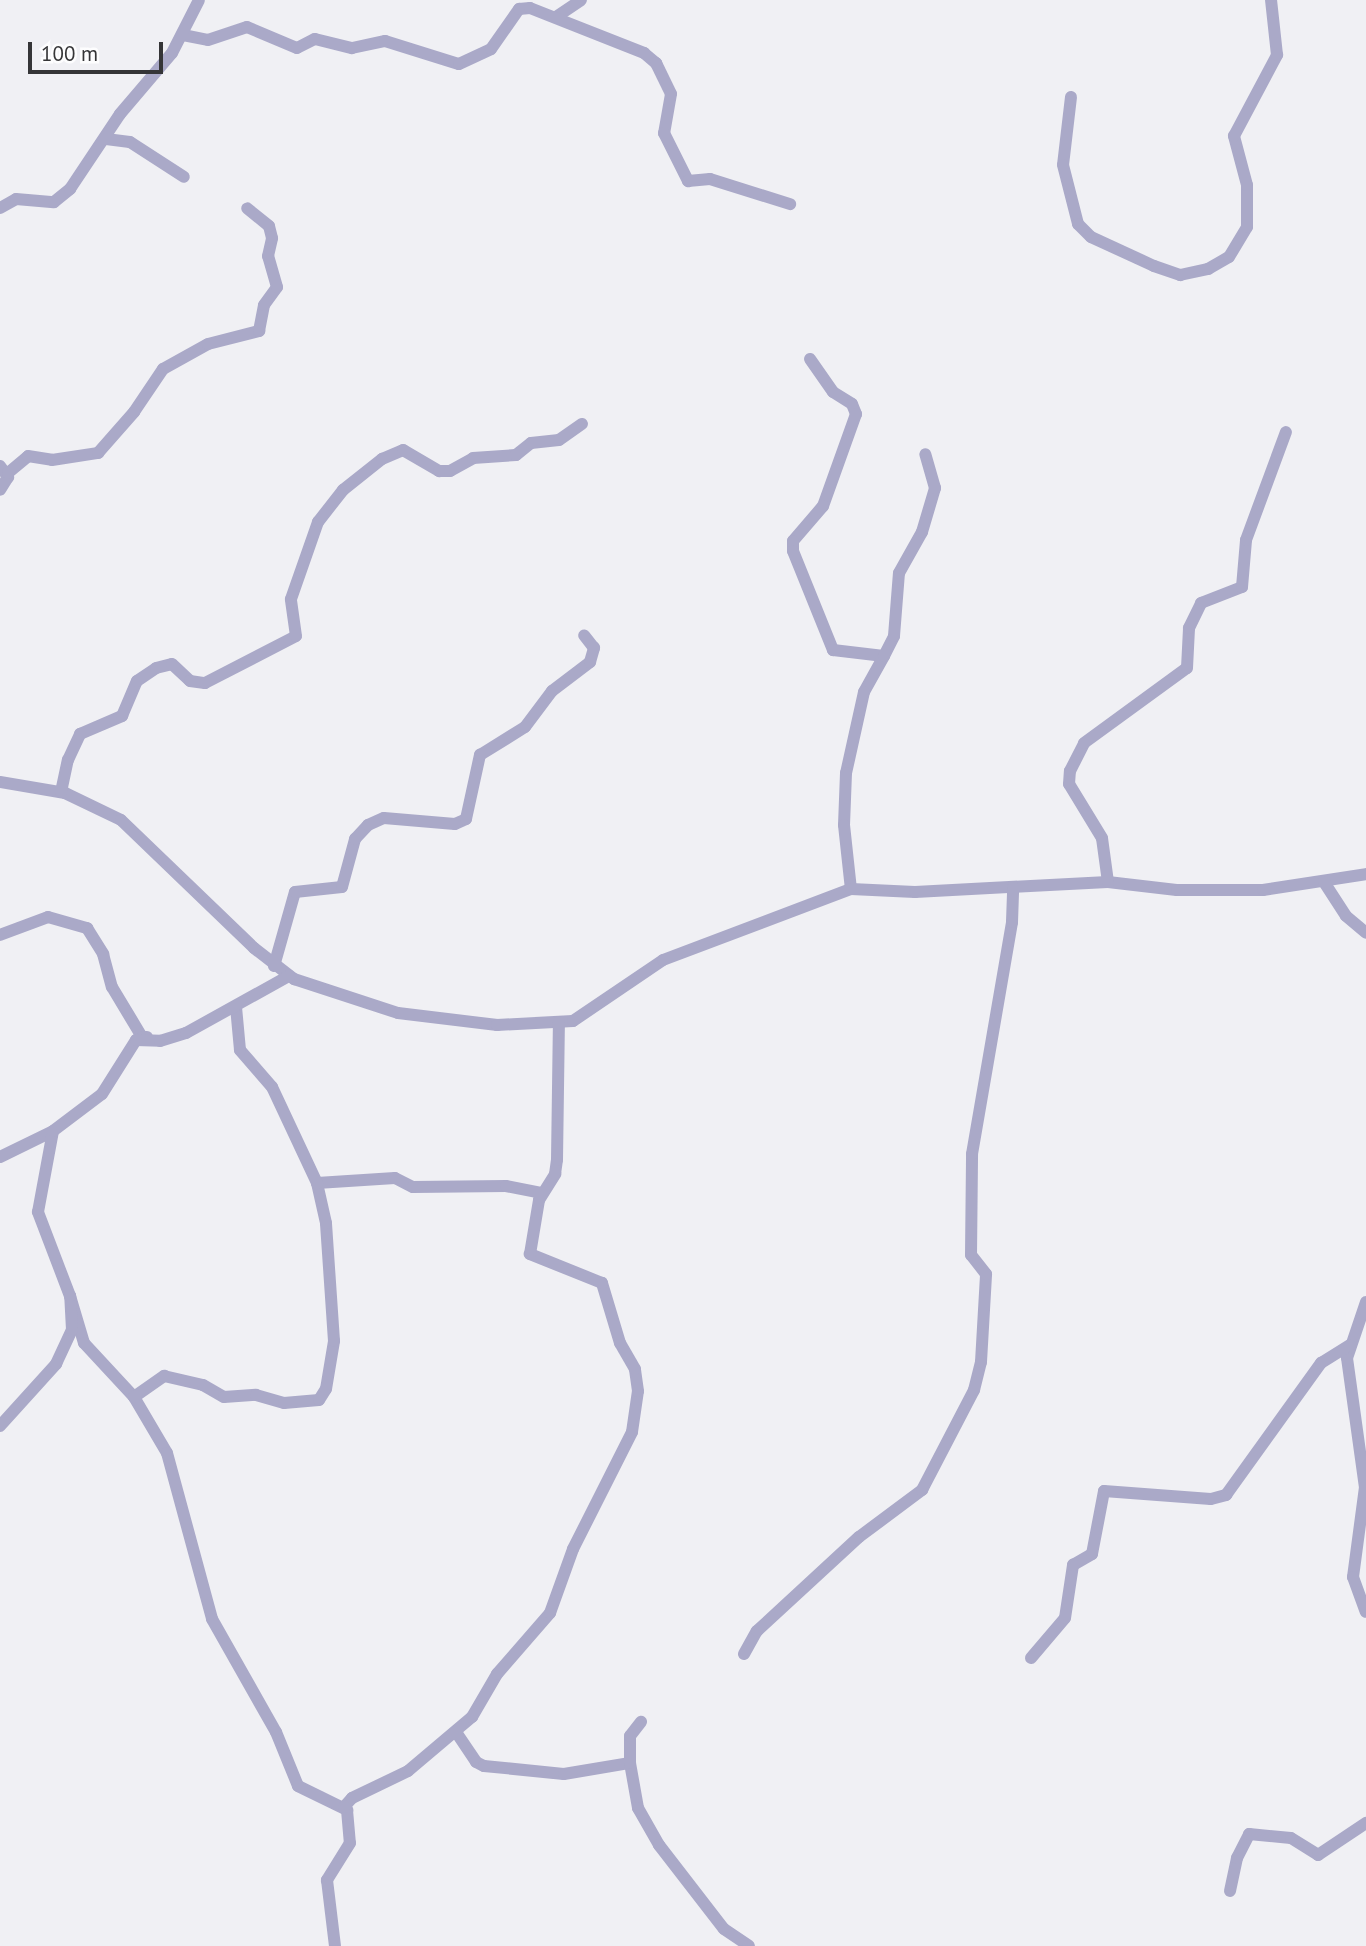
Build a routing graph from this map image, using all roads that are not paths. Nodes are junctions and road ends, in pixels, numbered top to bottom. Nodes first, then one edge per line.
1 (199, 0) edge
2 (581, 0) edge
3 (1270, 0) edge
4 (555, 18) junction
5 (183, 35) junction
6 (1071, 97) dead end
7 (106, 139) junction
8 (184, 177) dead end
9 (790, 204) dead end
10 (0, 208) edge
11 (247, 208) dead end
12 (810, 359) dead end
13 (582, 424) dead end
14 (1286, 432) dead end
15 (925, 454) dead end
16 (4, 469) edge
17 (0, 490) edge
18 (583, 635) dead end
19 (884, 656) junction
20 (0, 782) edge
21 (61, 792) junction
22 (1366, 874) edge
23 (1108, 882) junction
24 (1324, 882) junction
25 (1013, 887) junction
26 (851, 889) junction
27 (1366, 933) edge
28 (0, 935) edge
29 (274, 966) junction
30 (289, 976) junction
31 (236, 1007) junction
32 (559, 1022) junction
33 (147, 1037) junction
34 (53, 1131) junction
35 (0, 1157) edge
36 (317, 1183) junction
37 (542, 1193) junction
38 (70, 1296) junction
39 (1366, 1302) edge
40 (1356, 1341) edge
41 (134, 1397) junction
42 (0, 1426) edge
43 (1366, 1612) edge
44 (744, 1654) dead end
45 (1031, 1658) dead end
46 (641, 1722) dead end
47 (456, 1732) junction
48 (629, 1763) junction
49 (344, 1807) junction
50 (1366, 1823) edge
51 (1230, 1891) dead end
52 (335, 1946) edge
53 (749, 1946) edge

1 - 5 street
2 - 4 street
3 - 6 street
4 - 5 street
4 - 9 street
5 - 7 street
7 - 8 street
7 - 10 street
11 - 16 street
12 - 19 street
13 - 21 street
14 - 23 street
15 - 19 street
16 - 17 street
18 - 29 street
19 - 26 street
20 - 21 street
21 - 29 street
22 - 24 street
23 - 24 street
23 - 25 street
24 - 27 street
25 - 26 street
25 - 44 street
26 - 32 street
28 - 33 street
29 - 30 street
30 - 31 street
30 - 32 street
31 - 33 street
31 - 36 street
32 - 37 street
33 - 34 street
34 - 35 street
34 - 38 street
36 - 37 street
36 - 41 street
37 - 47 street
38 - 41 street
38 - 42 street
39 - 40 street
40 - 43 street
40 - 45 street
41 - 49 street
46 - 48 street
47 - 48 street
47 - 49 street
48 - 53 street
49 - 52 street
50 - 51 street

